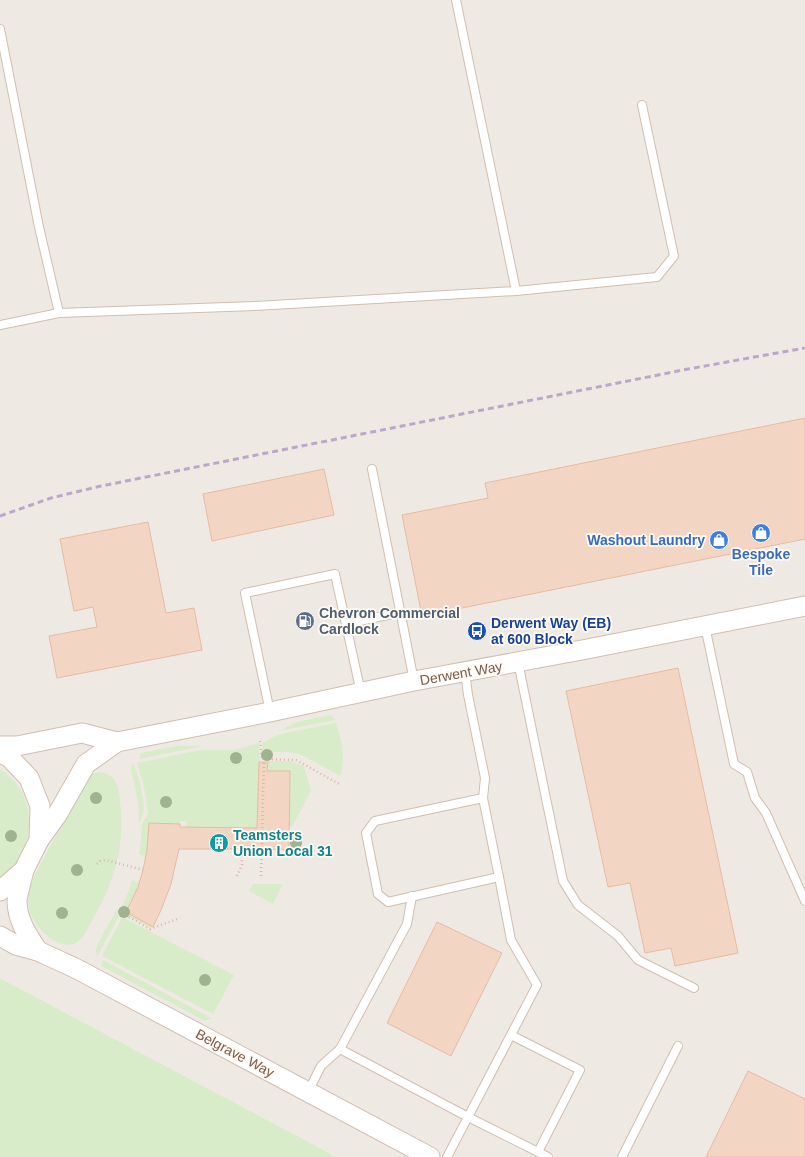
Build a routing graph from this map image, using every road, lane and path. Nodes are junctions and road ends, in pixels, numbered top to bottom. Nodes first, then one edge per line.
1 (456, 0) edge
2 (0, 29) edge
3 (642, 105) dead end
4 (516, 290) junction
5 (59, 313) junction
6 (0, 325) edge
7 (372, 469) dead end
8 (805, 606) edge
9 (401, 612) junction
10 (346, 624) junction
11 (705, 626) junction
12 (518, 662) junction
13 (465, 672) junction
14 (414, 681) junction
15 (361, 693) junction
16 (270, 712) junction
17 (260, 741) dead end
18 (117, 742) junction
19 (0, 746) edge
20 (0, 753) edge
21 (264, 759) junction
22 (341, 785) dead end
23 (483, 798) junction
24 (39, 840) junction
25 (241, 849) dead end
26 (97, 864) dead end
27 (24, 870) junction
28 (143, 870) dead end
29 (238, 876) dead end
30 (261, 876) dead end
31 (499, 878) junction
32 (0, 891) edge
33 (412, 896) junction
34 (805, 901) edge
35 (122, 913) dead end
36 (180, 918) dead end
37 (0, 936) edge
38 (38, 951) junction
39 (694, 988) dead end
40 (511, 1035) junction
41 (678, 1046) dead end
42 (340, 1049) junction
43 (308, 1092) junction
44 (468, 1117) junction
45 (538, 1152) junction
46 (430, 1157) edge
47 (447, 1157) edge
48 (548, 1157) edge
49 (622, 1157) edge

1 - 4 lane
2 - 5 lane
3 - 4 lane
4 - 5 lane
5 - 6 lane
7 - 9 lane
8 - 11 street, Derwent Way
9 - 10 lane
9 - 14 lane
10 - 15 lane
10 - 16 lane
11 - 12 street, Derwent Way
11 - 34 lane
12 - 13 street, Derwent Way
12 - 39 lane
13 - 14 street, Derwent Way
13 - 23 lane
14 - 15 street, Derwent Way
15 - 16 street, Derwent Way
16 - 18 street, Derwent Way
17 - 21 path
18 - 19 street, Derwent Way
18 - 24 street, Derwent Way
20 - 24 street
21 - 22 path
21 - 30 path
23 - 31 lane
23 - 33 lane
24 - 27 street, Derwent Way
25 - 29 path
26 - 28 path
27 - 32 street
27 - 38 street
31 - 33 lane
31 - 40 lane
33 - 42 lane
35 - 36 path
37 - 38 street, Belgrave Way
38 - 43 street, Belgrave Way
40 - 44 lane
40 - 45 lane
41 - 49 lane
42 - 43 lane
42 - 44 lane
43 - 46 street, Belgrave Way
44 - 45 lane
44 - 47 lane
45 - 48 lane

